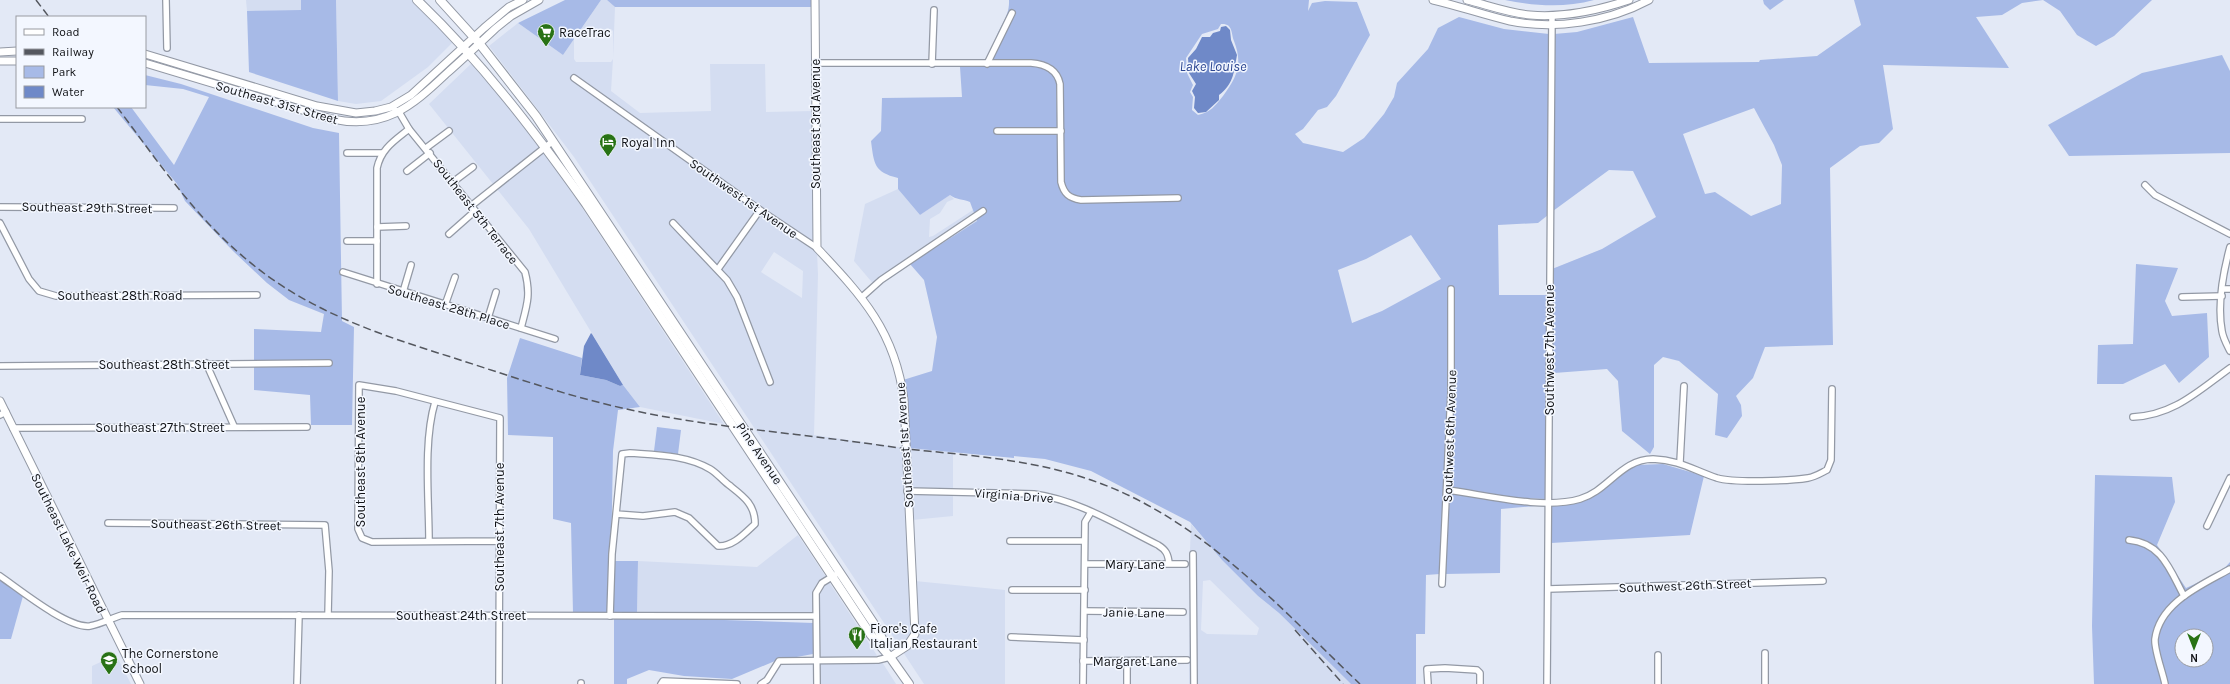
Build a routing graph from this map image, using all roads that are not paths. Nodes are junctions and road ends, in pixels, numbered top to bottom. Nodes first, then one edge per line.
1 (166, 0) edge
2 (417, 0) edge
3 (440, 0) edge
4 (523, 0) edge
5 (539, 0) edge
6 (815, 0) edge
7 (1433, 0) edge
8 (1467, 0) edge
9 (1629, 0) edge
10 (1649, 0) edge
11 (934, 10) dead end
12 (1012, 13) dead end
13 (1552, 15) junction
14 (1551, 25) junction
15 (474, 37) junction
16 (479, 43) junction
17 (167, 48) dead end
18 (466, 50) junction
19 (0, 52) edge
20 (16, 52) edge
21 (146, 54) edge
22 (16, 60) edge
23 (0, 61) edge
24 (146, 63) edge
25 (816, 63) junction
26 (932, 64) junction
27 (987, 64) junction
28 (574, 78) dead end
29 (391, 107) junction
30 (400, 112) junction
31 (0, 119) edge
32 (82, 119) dead end
33 (409, 128) junction
34 (449, 131) dead end
35 (997, 131) dead end
36 (1061, 131) junction
37 (553, 141) junction
38 (546, 147) junction
39 (426, 148) junction
40 (347, 153) dead end
41 (382, 153) junction
42 (430, 153) junction
43 (473, 166) dead end
44 (407, 171) dead end
45 (453, 182) junction
46 (2145, 185) dead end
47 (1178, 198) dead end
48 (471, 206) junction
49 (0, 207) edge
50 (174, 208) dead end
51 (760, 210) junction
52 (475, 211) junction
53 (983, 211) dead end
54 (0, 223) edge
55 (673, 223) dead end
56 (377, 226) junction
57 (406, 226) dead end
58 (449, 234) dead end
59 (2230, 234) edge
60 (377, 240) junction
61 (346, 241) dead end
62 (817, 248) junction
63 (2230, 248) edge
64 (623, 253) junction
65 (411, 265) dead end
66 (718, 269) junction
67 (343, 272) dead end
68 (455, 277) dead end
69 (377, 284) junction
70 (1451, 289) dead end
71 (2222, 289) junction
72 (2230, 289) edge
73 (403, 292) junction
74 (496, 292) dead end
75 (257, 295) dead end
76 (2222, 296) junction
77 (862, 297) junction
78 (2182, 297) dead end
79 (445, 305) junction
80 (488, 318) junction
81 (521, 328) junction
82 (556, 339) dead end
83 (2230, 351) edge
84 (329, 363) dead end
85 (206, 364) junction
86 (0, 366) edge
87 (2230, 368) edge
88 (770, 382) dead end
89 (1684, 386) dead end
90 (1832, 389) dead end
91 (0, 401) edge
92 (435, 402) junction
93 (3, 413) edge
94 (2133, 418) dead end
95 (234, 426) junction
96 (308, 427) dead end
97 (13, 428) junction
98 (1680, 462) junction
99 (2230, 478) edge
100 (1448, 490) junction
101 (907, 491) junction
102 (1549, 502) junction
103 (1091, 512) junction
104 (616, 514) junction
105 (108, 523) dead end
106 (2208, 526) dead end
107 (2129, 540) dead end
108 (429, 541) junction
109 (499, 541) junction
110 (1010, 541) dead end
111 (1084, 541) junction
112 (1193, 554) dead end
113 (1169, 563) junction
114 (1085, 564) junction
115 (1185, 564) dead end
116 (2230, 569) edge
117 (836, 574) junction
118 (0, 576) edge
119 (1822, 581) dead end
120 (1442, 584) dead end
121 (1548, 589) junction
122 (1012, 590) dead end
123 (1085, 590) junction
124 (2184, 596) junction
125 (1085, 611) junction
126 (1184, 612) dead end
127 (299, 615) junction
128 (328, 615) junction
129 (498, 615) junction
130 (610, 616) junction
131 (816, 616) junction
132 (107, 620) junction
133 (1011, 637) dead end
134 (1084, 640) junction
135 (1765, 653) dead end
136 (1658, 655) dead end
137 (890, 657) junction
138 (816, 660) junction
139 (1187, 660) dead end
140 (1083, 661) junction
141 (1127, 661) junction
142 (697, 683) edge
143 (140, 684) edge
144 (297, 684) edge
145 (499, 684) edge
146 (661, 684) edge
147 (736, 684) edge
148 (761, 684) edge
149 (816, 684) edge
150 (908, 684) edge
151 (1083, 684) edge
152 (1127, 684) edge
153 (1194, 684) edge
154 (1428, 684) edge
155 (1480, 684) edge
156 (1547, 684) edge
157 (1658, 684) edge
158 (1765, 684) edge
159 (2165, 684) edge

1 - 17 street
2 - 18 highway
3 - 15 highway
4 - 15 main road, Southeast 31st Street
5 - 16 main road, Southeast 31st Street
6 - 25 main road, Southeast 3rd Avenue
7 - 14 main road
8 - 13 main road
9 - 13 main road
10 - 14 main road
11 - 26 street
12 - 27 street
13 - 14 street, Southwest 7th Avenue
14 - 102 street, Southwest 7th Avenue
15 - 16 highway
15 - 18 main road, Southeast 31st Street
16 - 18 main road, Southeast 31st Street
16 - 37 highway
18 - 29 main road, Southeast 31st Street
18 - 30 main road, Southeast 31st Street
18 - 38 highway
19 - 20 main road
21 - 29 main road, Southeast 31st Street
22 - 23 main road
24 - 30 main road, Southeast 31st Street
25 - 26 street
25 - 62 main road, Southeast 3rd Avenue
26 - 27 street
27 - 36 street
28 - 51 street, Southwest 1st Avenue
29 - 30 street
30 - 33 street, Southeast 5th Terrace
31 - 32 street
33 - 39 street, Southeast 5th Terrace
33 - 41 street
34 - 39 street
35 - 36 street
36 - 47 street
37 - 38 street
37 - 64 highway
38 - 48 street
38 - 64 highway
39 - 42 street, Southeast 5th Terrace
40 - 41 street
41 - 56 street
42 - 44 street
42 - 45 street, Southeast 5th Terrace
43 - 45 street
45 - 48 street, Southeast 5th Terrace
46 - 59 street
48 - 52 street, Southeast 5th Terrace
49 - 50 street, Southeast 29th Street
51 - 62 street, Southwest 1st Avenue
51 - 66 street
52 - 58 street
52 - 81 street, Southeast 5th Terrace
53 - 77 street
54 - 75 street, Southeast 28th Road
55 - 66 street
56 - 57 street
56 - 60 street
60 - 61 street
60 - 69 street
62 - 77 main road, Southeast 1st Avenue
63 - 71 street
64 - 117 highway, Pine Avenue
65 - 73 street
66 - 88 street
67 - 69 street, Southeast 28th Place
68 - 79 street
69 - 73 street, Southeast 28th Place
70 - 100 street, Southwest 6th Avenue
71 - 72 street
71 - 76 street
73 - 79 street, Southeast 28th Place
74 - 80 street
76 - 78 street
76 - 83 street
77 - 101 main road, Southeast 1st Avenue
79 - 80 street, Southeast 28th Place
80 - 81 street, Southeast 28th Place
81 - 82 street, Southeast 28th Place
84 - 85 street, Southeast 28th Street
85 - 86 street, Southeast 28th Street
85 - 95 street
87 - 94 street
89 - 98 street
90 - 98 street
91 - 93 main road, Southeast Lake Weir Road
92 - 108 street
92 - 108 street, Southeast 8th Avenue
92 - 109 street, Southeast 7th Avenue
93 - 97 main road, Southeast Lake Weir Road
95 - 96 street, Southeast 27th Street
95 - 97 street, Southeast 27th Street
97 - 132 main road, Southeast Lake Weir Road
98 - 102 street
99 - 106 street
100 - 102 street
100 - 120 street, Southwest 6th Avenue
101 - 103 street, Virginia Drive
101 - 137 main road, Southeast 1st Avenue
102 - 121 street, Southwest 7th Avenue
103 - 111 street
103 - 113 street, Virginia Drive
104 - 104 street
104 - 130 street
105 - 128 street, Southeast 26th Street
107 - 124 street
108 - 109 street
109 - 129 street, Southeast 7th Avenue
110 - 111 street
111 - 114 street
112 - 153 street
113 - 114 street, Mary Lane
113 - 115 street, Mary Lane
114 - 123 street
116 - 124 street
117 - 131 street
117 - 137 highway, Pine Avenue
118 - 132 street, Southeast 24th Street
119 - 121 street, Southwest 26th Street
121 - 156 street, Southwest 7th Avenue
122 - 123 street
123 - 125 street
124 - 159 street
125 - 126 street, Janie Lane
125 - 134 street
127 - 128 street, Southeast 24th Street
127 - 132 street, Southeast 24th Street
127 - 144 street
128 - 129 street, Southeast 24th Street
129 - 130 street, Southeast 24th Street
129 - 145 street, Southeast 7th Avenue
130 - 131 street, Southeast 24th Street
131 - 138 street
132 - 143 main road, Southeast Lake Weir Road
133 - 134 street
134 - 140 street
135 - 158 street
136 - 157 street
137 - 138 street
137 - 150 highway, Pine Avenue
138 - 148 street
138 - 149 street
139 - 141 street, Margaret Lane
140 - 141 street, Margaret Lane
140 - 151 street
141 - 152 street
142 - 146 street
142 - 147 street
154 - 155 street

